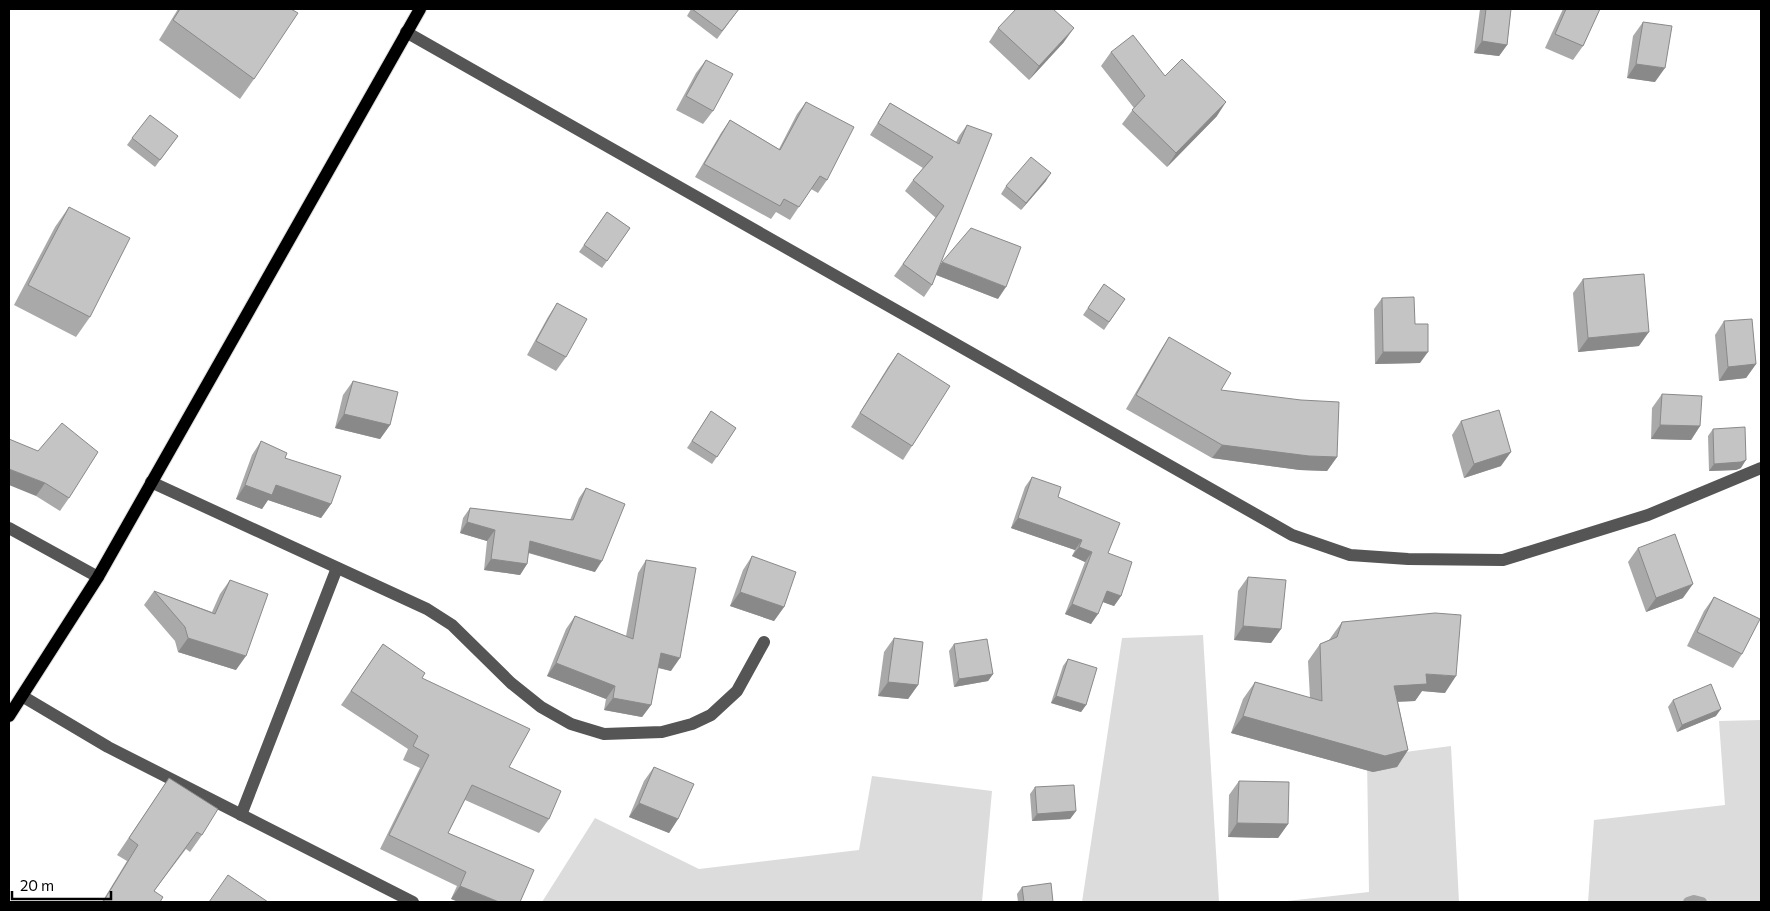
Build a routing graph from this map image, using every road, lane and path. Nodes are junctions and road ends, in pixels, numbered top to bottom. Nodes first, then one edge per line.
1 (420, 9) edge
2 (406, 32) junction
3 (1761, 468) edge
4 (152, 482) junction
5 (9, 528) edge
6 (337, 568) junction
7 (98, 577) junction
8 (764, 642) dead end
9 (22, 696) junction
10 (9, 716) edge
11 (241, 815) junction
12 (413, 902) edge

1 - 2 main road
2 - 3 street
2 - 4 main road
4 - 6 street
4 - 7 main road
5 - 7 street
6 - 8 street
6 - 11 street
7 - 9 main road
9 - 10 main road
9 - 11 street
11 - 12 street

